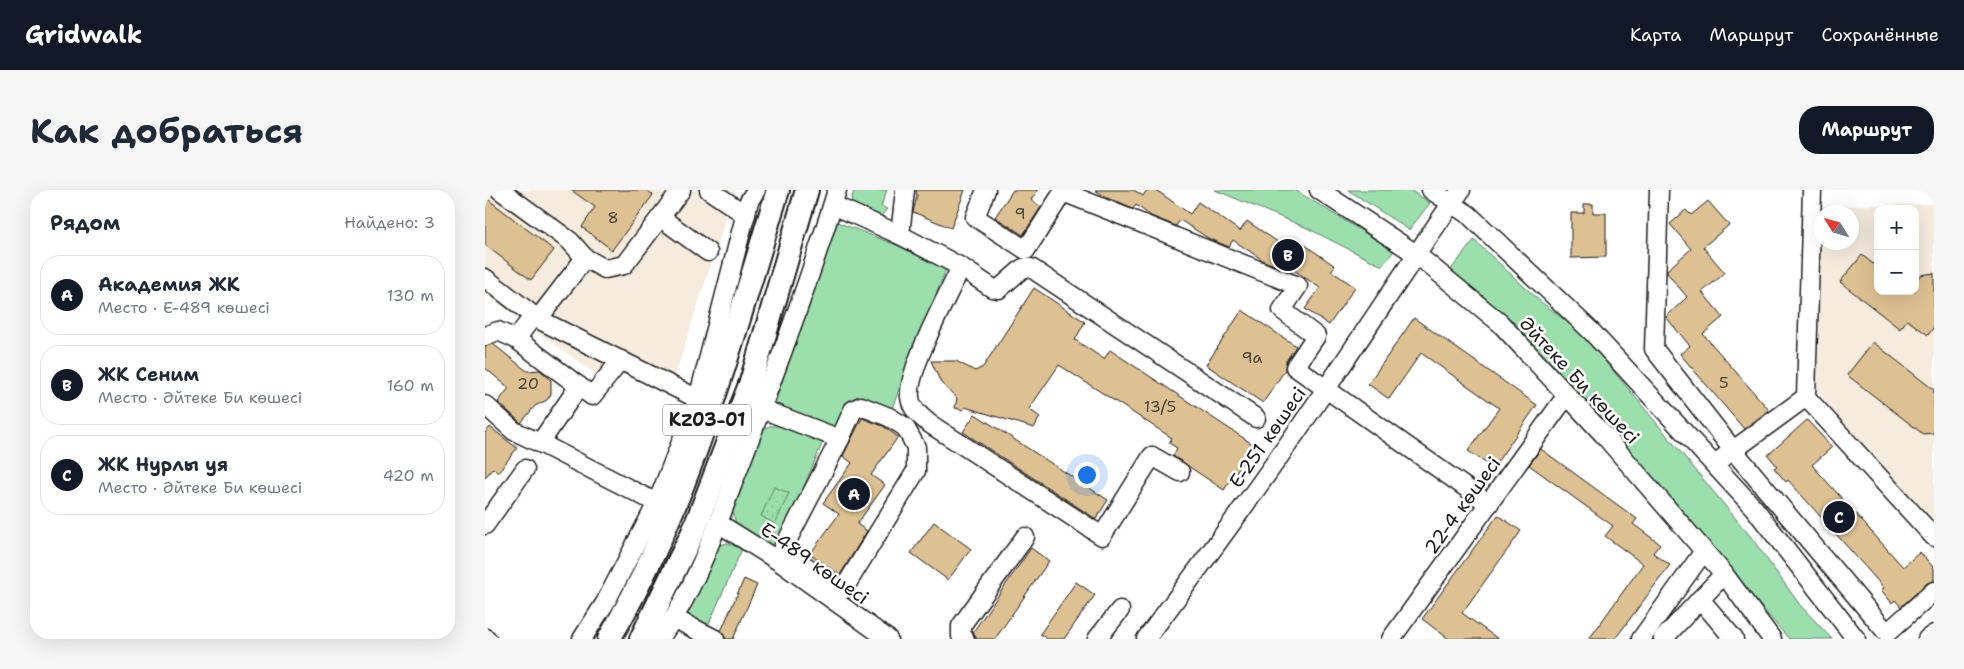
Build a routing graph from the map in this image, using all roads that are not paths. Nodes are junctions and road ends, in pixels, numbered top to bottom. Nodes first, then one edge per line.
1 (500, 190) edge
2 (681, 190) edge
3 (709, 190) edge
4 (756, 190) edge
5 (777, 190) edge
6 (807, 190) edge
7 (905, 190) edge
8 (986, 190) edge
9 (1319, 190) edge
10 (1431, 190) edge
11 (1659, 190) edge
12 (1812, 190) edge
13 (835, 197) edge
14 (1457, 197) edge
15 (746, 215) junction
16 (668, 223) dead end
17 (900, 235) junction
18 (708, 252) dead end
19 (1416, 254) junction
20 (585, 258) junction
21 (961, 267) junction
22 (485, 278) edge
23 (536, 317) junction
24 (485, 336) edge
25 (516, 339) junction
26 (621, 360) junction
27 (579, 386) junction
28 (1326, 389) junction
29 (1567, 395) junction
30 (1806, 397) junction
31 (697, 399) junction
32 (485, 405) edge
33 (762, 409) junction
34 (1256, 418) dead end
35 (840, 439) junction
36 (540, 443) junction
37 (1733, 450) junction
38 (1716, 464) junction
39 (525, 470) dead end
40 (1180, 472) dead end
41 (657, 503) junction
42 (1489, 504) junction
43 (718, 523) junction
44 (485, 525) edge
45 (1025, 537) dead end
46 (1934, 537) edge
47 (1704, 551) junction
48 (779, 556) junction
49 (1724, 574) junction
50 (1934, 591) edge
51 (839, 596) junction
52 (1700, 599) junction
53 (1120, 610) dead end
54 (675, 619) junction
55 (1840, 620) junction
56 (1934, 634) edge
57 (1885, 636) edge
58 (582, 639) edge
59 (609, 639) edge
60 (641, 639) edge
61 (659, 639) edge
62 (715, 639) edge
63 (888, 639) edge
64 (965, 639) edge
65 (1097, 639) edge
66 (1147, 639) edge
67 (1391, 639) edge
68 (1641, 639) edge
69 (1663, 639) edge
70 (1734, 639) edge
71 (1772, 639) edge
72 (1841, 639) edge
73 (1856, 639) edge
74 (1927, 639) edge

1 - 20 street
2 - 20 street
3 - 15 street
4 - 15 street
5 - 59 main road, KZ03-01
6 - 60 main road, KZ03-01
7 - 17 street
8 - 28 street
9 - 19 street, Әйтеке Би көшесі
10 - 14 street, Әйтеке Би көшесі
11 - 37 street
12 - 30 street
13 - 17 street
13 - 33 street
14 - 19 street, Е-251 көшесі
14 - 38 street, Әйтеке Би көшесі
15 - 31 street
16 - 18 street
17 - 21 street
19 - 28 street, Е-251 көшесі
19 - 29 street, Әйтеке Би көшесі
20 - 23 street
21 - 34 street
21 - 40 street
22 - 23 street
23 - 25 street
23 - 26 street
24 - 25 street
25 - 27 street
26 - 27 street
26 - 31 street
27 - 36 street
28 - 42 street
28 - 66 street, Е-251 көшесі
29 - 42 street, 22-4 көшесі
29 - 47 street, Әйтеке Би көшесі
30 - 37 street
30 - 46 street
31 - 41 street
32 - 36 street
33 - 35 street
33 - 43 street
35 - 48 street
35 - 51 street
36 - 41 street
37 - 38 street
37 - 57 street
38 - 55 street, Әйтеке Би көшесі
39 - 44 street
41 - 58 street
42 - 67 street, 22-4 көшесі
43 - 48 street, Е-489 көшесі
43 - 54 street
45 - 64 street
47 - 49 street, Әйтеке Би көшесі
47 - 68 street
48 - 51 street, Е-489 көшесі
49 - 52 street
49 - 71 street, Әйтеке Би көшесі
50 - 57 street
51 - 63 street, Е-489 көшесі
52 - 69 street
52 - 70 street
53 - 65 street
54 - 61 street
54 - 62 street
55 - 72 street
55 - 73 street, Әйтеке Би көшесі
56 - 74 street

